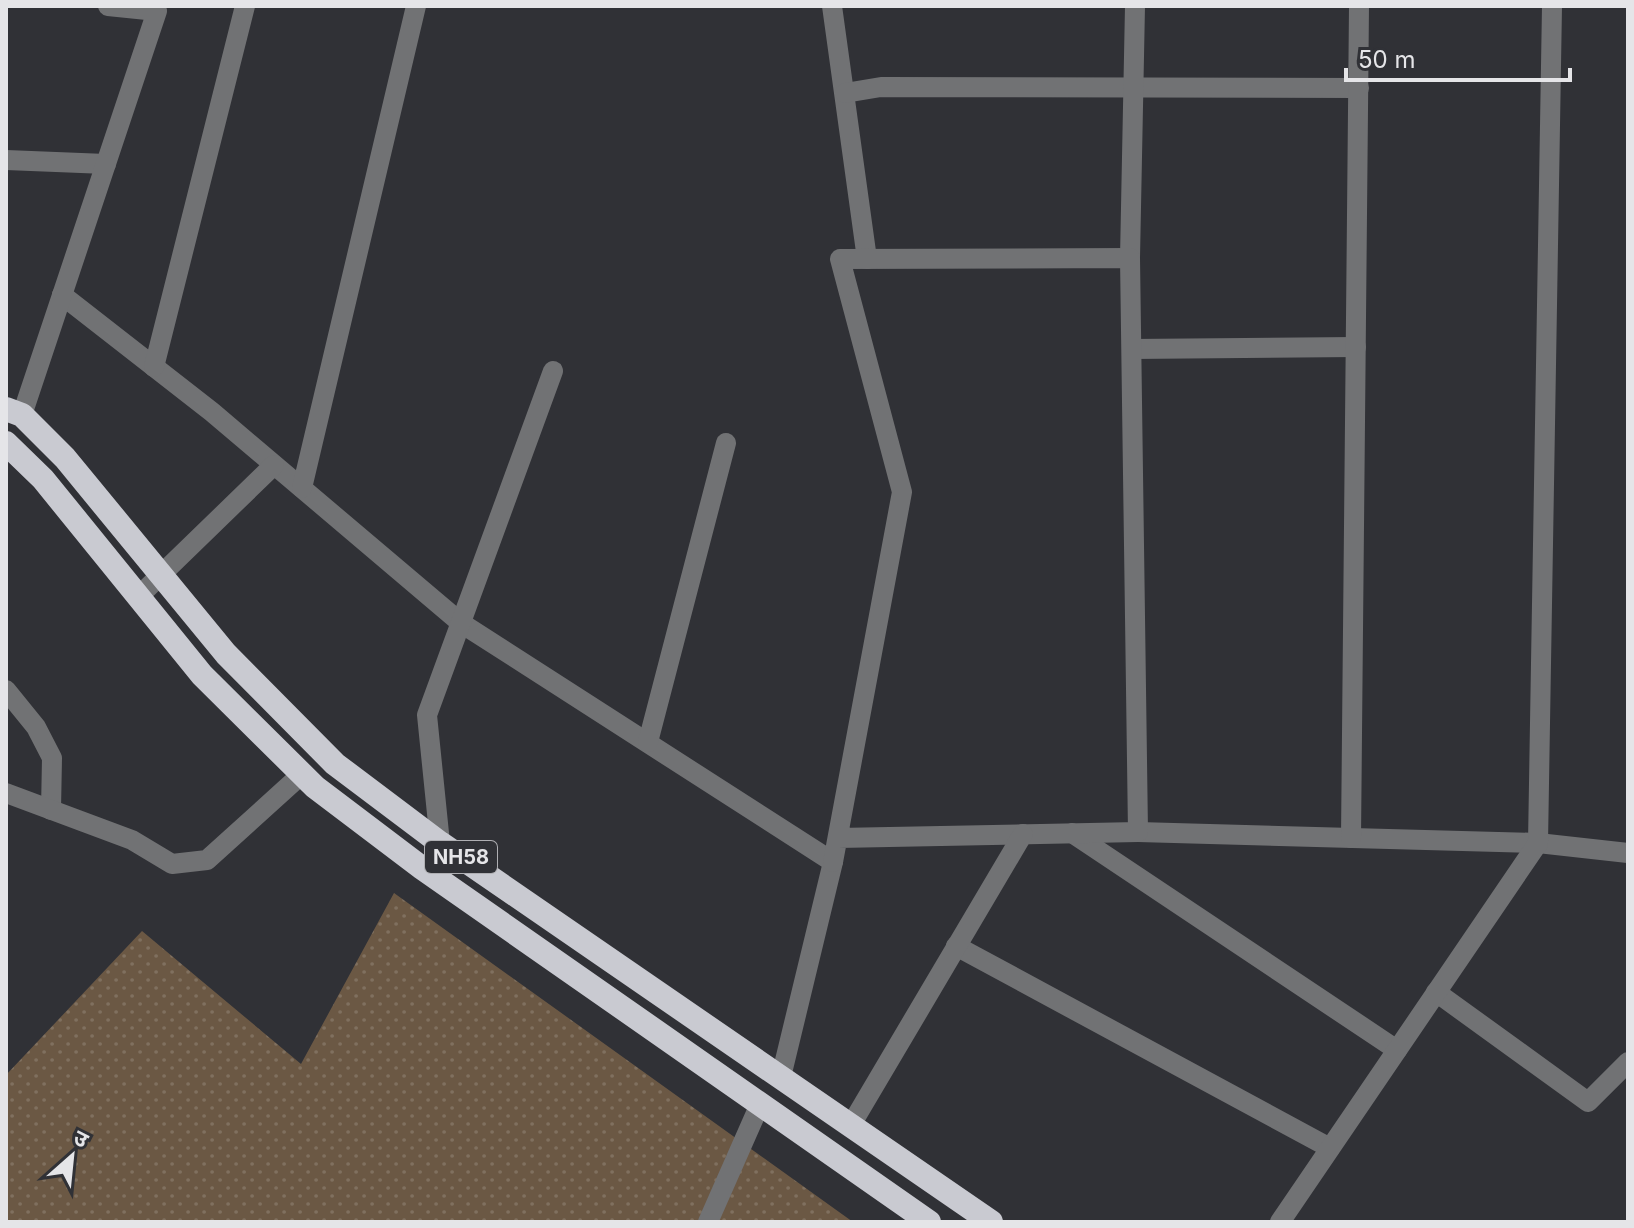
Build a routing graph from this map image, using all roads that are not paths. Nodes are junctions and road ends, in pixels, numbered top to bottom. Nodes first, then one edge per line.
1 (108, 6) edge
2 (245, 6) edge
3 (416, 6) edge
4 (832, 6) edge
5 (1135, 6) edge
6 (1359, 6) edge
7 (1552, 6) edge
8 (1359, 88) junction
9 (1133, 90) junction
10 (845, 93) junction
11 (6, 160) edge
12 (106, 164) junction
13 (1130, 258) junction
14 (867, 259) junction
15 (62, 295) junction
16 (1356, 347) junction
17 (1132, 349) junction
18 (154, 367) junction
19 (553, 371) dead end
20 (14, 412) edge
21 (6, 443) edge
22 (726, 443) dead end
23 (274, 465) junction
24 (302, 488) junction
25 (162, 576) junction
26 (138, 597) junction
27 (461, 623) junction
28 (6, 690) edge
29 (648, 742) junction
30 (302, 774) junction
31 (6, 793) edge
32 (51, 810) junction
33 (1138, 832) junction
34 (1072, 833) junction
35 (1023, 834) junction
36 (838, 838) junction
37 (1351, 838) junction
38 (440, 843) junction
39 (1538, 843) junction
40 (1628, 853) edge
41 (833, 862) junction
42 (956, 946) junction
43 (1436, 992) junction
44 (1397, 1050) junction
45 (1628, 1062) edge
46 (781, 1077) junction
47 (760, 1104) junction
48 (851, 1125) junction
49 (1330, 1148) junction
50 (708, 1222) edge
51 (929, 1222) edge
52 (991, 1222) edge
53 (1280, 1222) edge

1 - 12 street
2 - 18 street
3 - 24 street
4 - 10 street
5 - 9 street
6 - 8 street
7 - 39 street
8 - 9 street
8 - 16 street
9 - 10 street
9 - 13 street
10 - 14 street
11 - 12 street
12 - 15 street
13 - 14 street
13 - 17 street
14 - 36 street
15 - 18 street
15 - 20 street
16 - 17 street
16 - 37 street
17 - 33 street
18 - 23 street
19 - 27 street
20 - 25 highway, NH58
21 - 26 highway, NH58
22 - 29 street
23 - 24 street
23 - 25 street
24 - 27 street
25 - 26 street
25 - 38 highway, NH58
26 - 30 highway, NH58
27 - 29 street
27 - 38 street
28 - 32 street
29 - 41 street
30 - 32 street
30 - 47 highway, NH58
31 - 32 street
33 - 34 street
33 - 37 street
34 - 35 street
34 - 44 street
35 - 36 street
35 - 42 street
36 - 41 street
37 - 39 street
38 - 46 highway, NH58
39 - 40 street
39 - 43 street
41 - 46 street
42 - 48 street
42 - 49 street
43 - 44 street
43 - 45 street
44 - 49 street
46 - 48 highway, NH58
47 - 50 street
47 - 51 highway, NH58
48 - 52 highway, NH58
49 - 53 street

